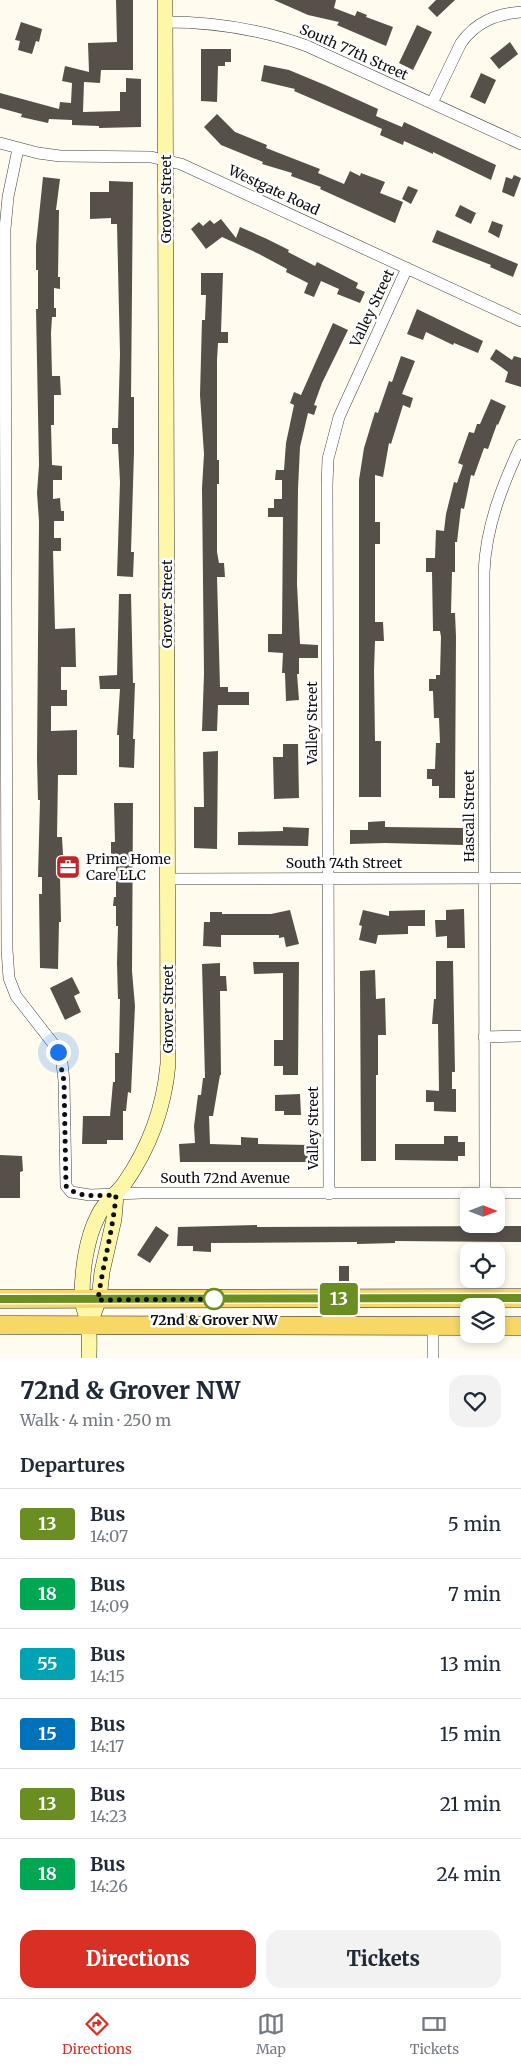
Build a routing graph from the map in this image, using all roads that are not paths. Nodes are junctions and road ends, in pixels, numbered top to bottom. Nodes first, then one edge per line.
1 (165, 0) edge
2 (521, 12) edge
3 (166, 22) junction
4 (432, 103) junction
5 (0, 143) edge
6 (521, 144) edge
7 (18, 149) junction
8 (166, 160) junction
9 (407, 268) junction
10 (521, 321) edge
11 (521, 445) edge
12 (3, 546) edge
13 (3, 799) edge
14 (328, 878) junction
15 (484, 878) junction
16 (521, 878) edge
17 (167, 879) junction
18 (484, 1036) junction
19 (521, 1036) edge
20 (485, 1188) edge
21 (460, 1193) edge
22 (505, 1193) edge
23 (521, 1193) edge
24 (329, 1194) junction
25 (116, 1195) junction
26 (0, 1298) edge
27 (457, 1298) junction
28 (521, 1298) edge
29 (90, 1299) junction
30 (0, 1326) edge
31 (89, 1326) junction
32 (433, 1326) junction
33 (460, 1326) edge
34 (505, 1326) edge
35 (521, 1326) edge
36 (89, 1358) edge
37 (432, 1358) edge

1 - 3 street, Grover Street
2 - 4 street
3 - 4 street, South 77th Street
3 - 8 street, Grover Street
4 - 6 street, South 77th Street
5 - 7 street, Westgate Road
7 - 8 street, Westgate Road
7 - 12 street
8 - 9 street, Westgate Road
8 - 17 street, Grover Street
9 - 10 street, Westgate Road
9 - 14 street, Valley Street
11 - 15 street, Hascall Street
12 - 13 street
13 - 25 street, South 72nd Avenue
14 - 15 street, South 74th Street
14 - 17 street, South 74th Street
14 - 24 street, Valley Street
15 - 16 street, South 74th Street
15 - 18 street, Hascall Street
17 - 25 street, Grover Street
18 - 19 street
18 - 20 street, Hascall Street
21 - 24 street, South 72nd Avenue
22 - 23 street, South 72nd Avenue
24 - 25 street, South 72nd Avenue
25 - 29 street, Grover Street
26 - 29 main road
27 - 28 main road
27 - 29 main road
27 - 32 main road
29 - 31 street, Grover Street
30 - 31 main road
31 - 32 main road
31 - 36 street, Grover Street
32 - 33 main road
32 - 37 street
34 - 35 main road

